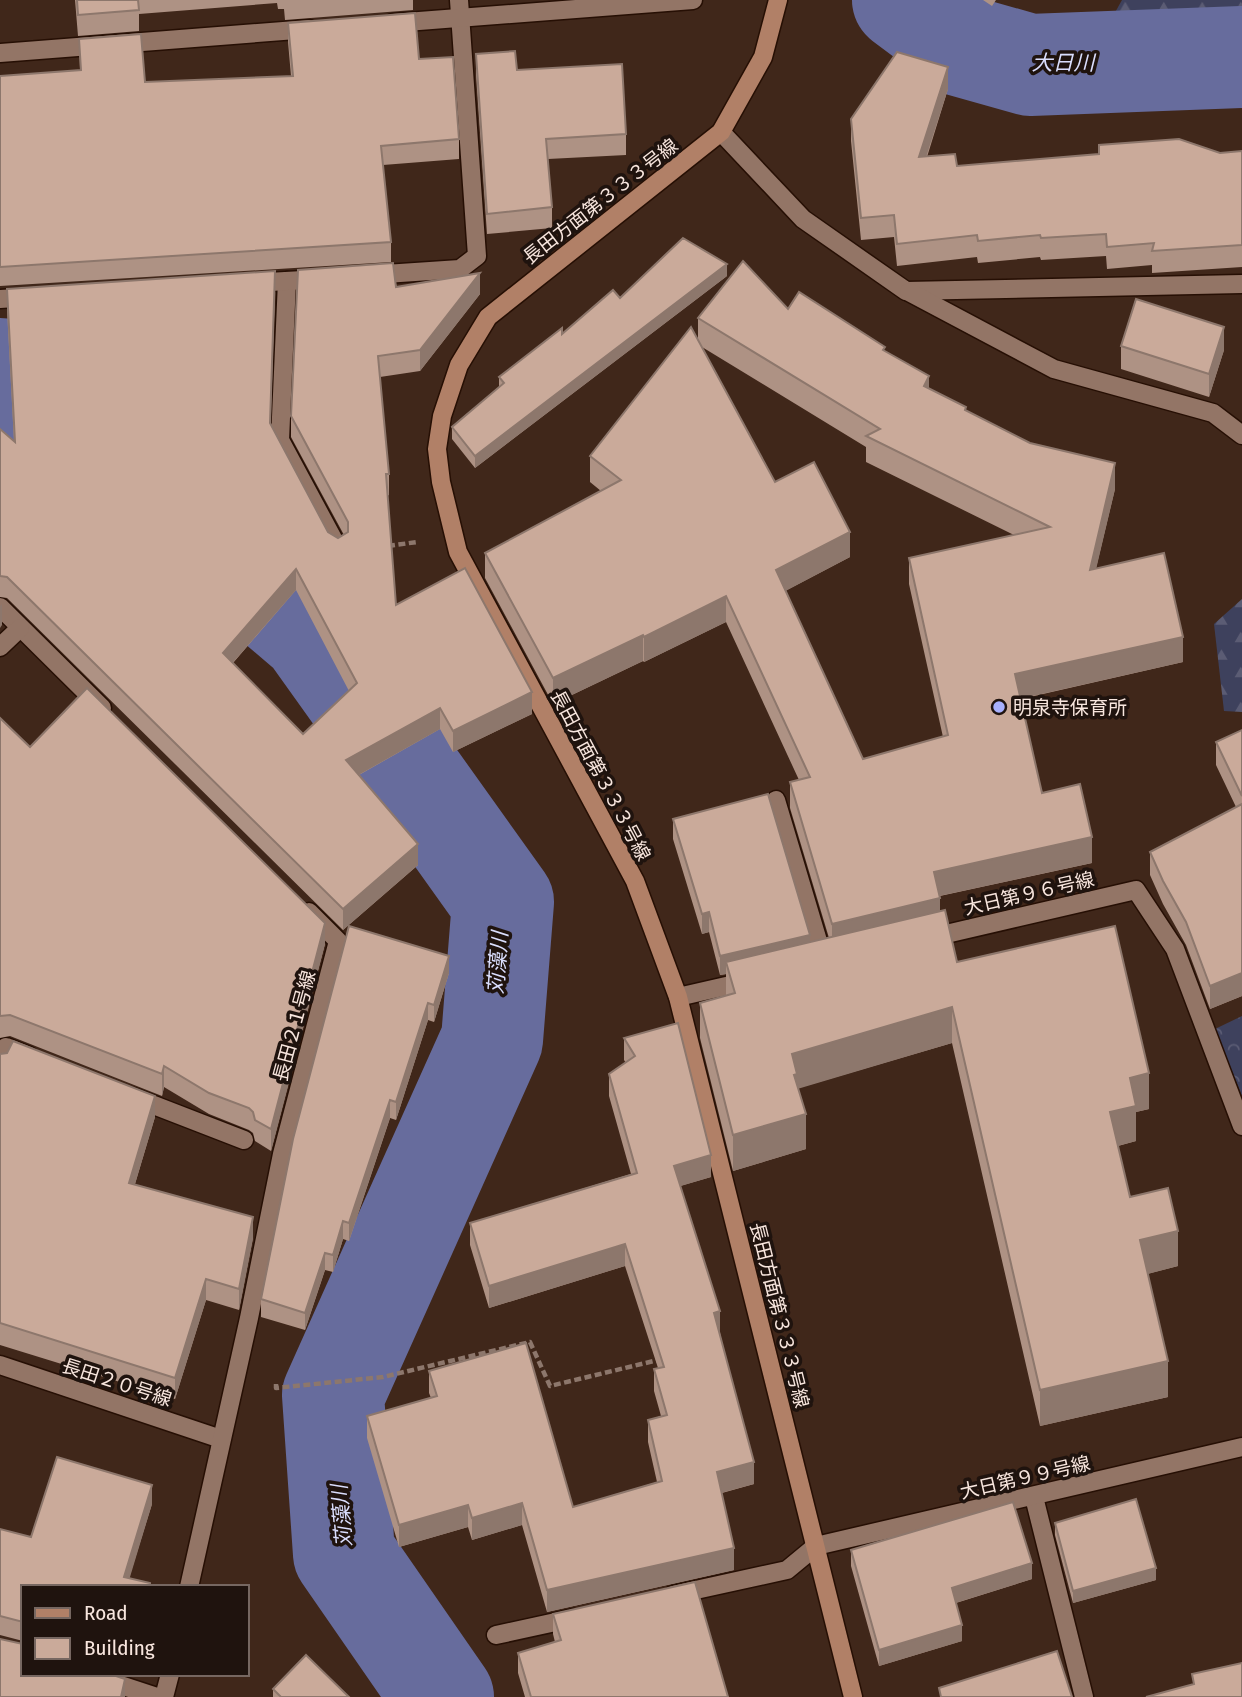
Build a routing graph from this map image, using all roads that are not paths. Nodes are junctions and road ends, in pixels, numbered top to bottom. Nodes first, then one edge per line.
1 (693, 0) edge
2 (778, 0) edge
3 (460, 9) edge
4 (377, 24) edge
5 (321, 28) edge
6 (0, 53) edge
7 (721, 132) junction
8 (287, 281) junction
9 (233, 284) edge
10 (1242, 284) edge
11 (906, 291) junction
12 (55, 295) edge
13 (0, 299) edge
14 (1242, 435) edge
15 (338, 548) edge
16 (0, 607) edge
17 (20, 628) junction
18 (0, 647) edge
19 (109, 716) edge
20 (776, 800) dead end
21 (298, 902) edge
22 (906, 944) edge
23 (824, 962) edge
24 (771, 975) edge
25 (678, 997) junction
26 (44, 1062) edge
27 (0, 1066) edge
28 (119, 1091) edge
29 (1242, 1126) edge
30 (244, 1140) dead end
31 (0, 1365) edge
32 (221, 1439) junction
33 (1242, 1447) edge
34 (1034, 1497) junction
35 (816, 1546) junction
36 (189, 1585) edge
37 (654, 1600) edge
38 (588, 1614) edge
39 (496, 1635) dead end
40 (93, 1676) edge
41 (169, 1676) edge
42 (157, 1697) edge
43 (164, 1697) edge
44 (853, 1697) edge
45 (1084, 1697) edge

1 - 3 street
2 - 7 street, 長田方面第３３３号線
3 - 4 street
3 - 8 street
5 - 6 street
7 - 11 street
7 - 25 street, 長田方面第３３３号線
8 - 9 street
8 - 15 street
10 - 11 street
11 - 14 street
12 - 13 street
16 - 17 street
17 - 18 street
17 - 19 street
20 - 23 street
21 - 32 street, 長田２１号線
22 - 29 street, 大日第９６号線
24 - 25 street
25 - 35 street, 長田方面第３３３号線
26 - 27 street
28 - 30 street
31 - 32 street, 長田２０号線
32 - 36 street, 長田２１号線
33 - 34 street, 大日第９９号線
34 - 35 street, 大日第９９号線
34 - 45 street
35 - 37 street
35 - 44 street, 長田方面第３３３号線
38 - 39 street
40 - 42 street
41 - 43 street

